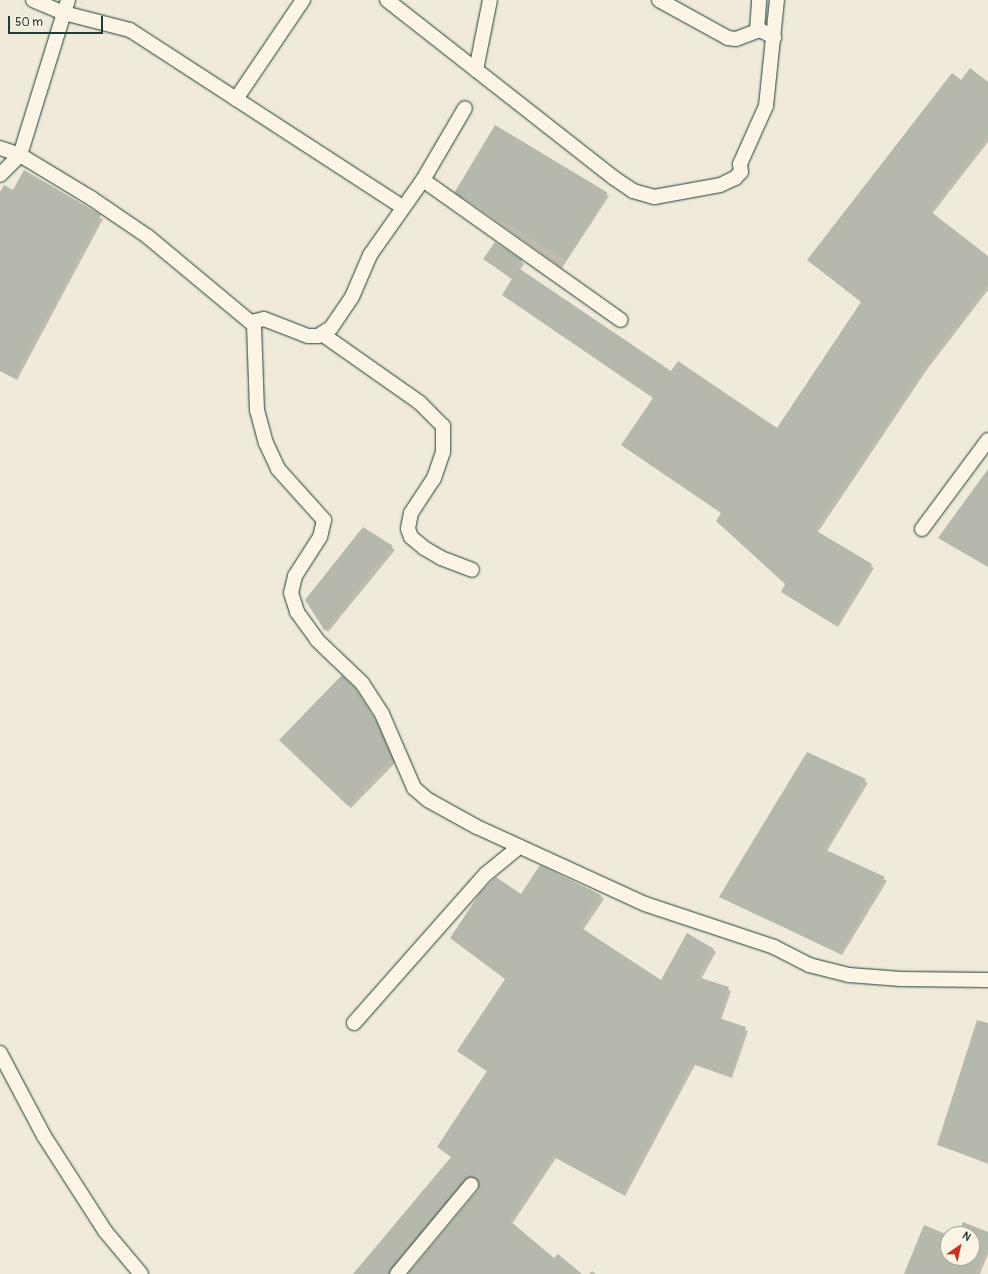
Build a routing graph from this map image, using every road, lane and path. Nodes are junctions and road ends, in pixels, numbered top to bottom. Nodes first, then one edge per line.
1 (32, 0) edge
2 (303, 0) edge
3 (387, 0) edge
4 (490, 0) edge
5 (659, 0) edge
6 (759, 0) edge
7 (777, 0) edge
8 (66, 6) edge
9 (757, 31) junction
10 (774, 37) junction
11 (476, 70) junction
12 (236, 99) junction
13 (465, 108) dead end
14 (0, 148) edge
15 (20, 155) junction
16 (0, 175) edge
17 (423, 180) junction
18 (403, 207) junction
19 (621, 320) dead end
20 (251, 322) junction
21 (322, 334) junction
22 (988, 440) edge
23 (922, 529) dead end
24 (472, 570) dead end
25 (519, 847) junction
26 (988, 980) edge
27 (354, 1023) dead end
28 (0, 1053) edge
29 (471, 1185) dead end
30 (141, 1274) edge
31 (397, 1274) edge

1 - 8 street
2 - 12 street
3 - 11 street
4 - 11 street
5 - 9 street
6 - 9 street
7 - 10 street
8 - 12 street
8 - 15 street
9 - 10 street
10 - 11 street
12 - 18 street
13 - 17 street
14 - 15 street
15 - 16 street
15 - 20 street
17 - 18 street
17 - 19 street
18 - 21 street
20 - 21 street
20 - 25 street
21 - 24 street
22 - 23 street
25 - 26 street
25 - 27 street
28 - 30 street
29 - 31 street

